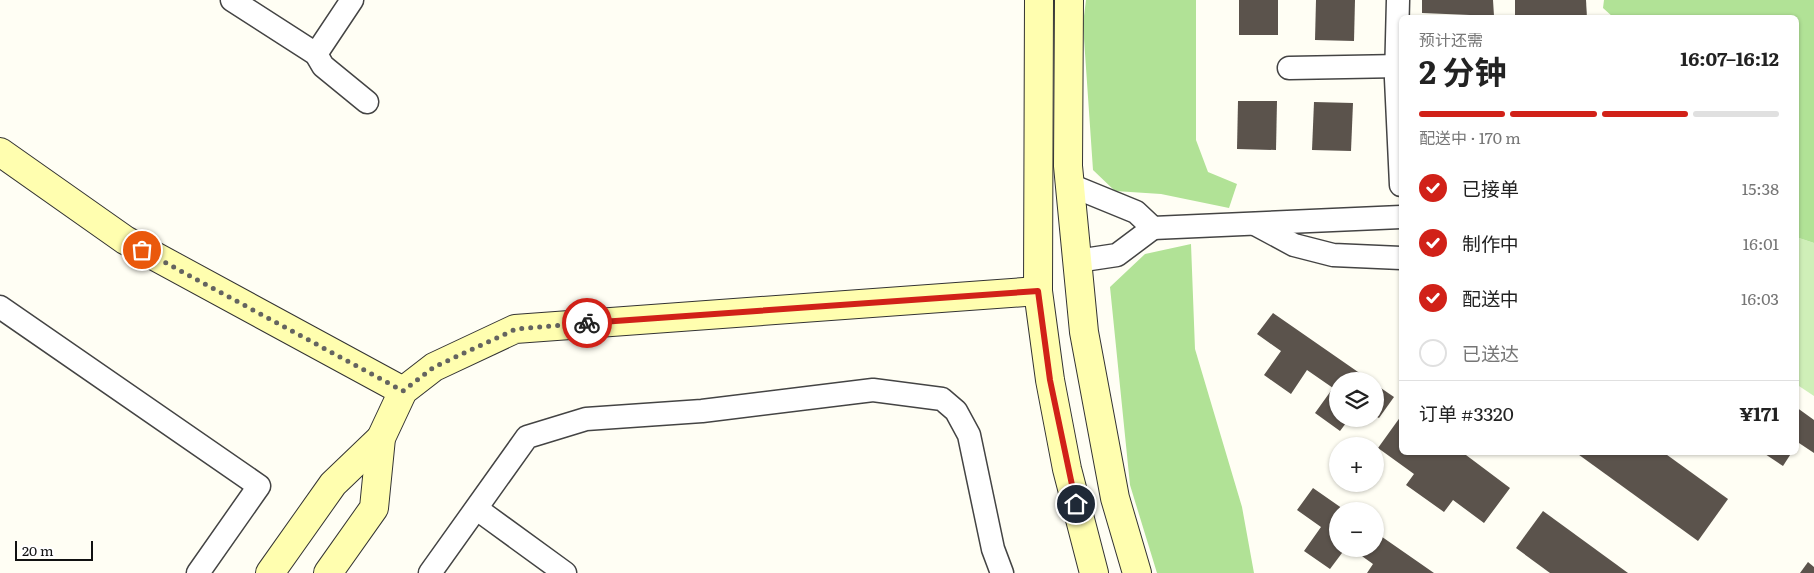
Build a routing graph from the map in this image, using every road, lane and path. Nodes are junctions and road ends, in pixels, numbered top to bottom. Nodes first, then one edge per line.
1 (232, 0) edge
2 (352, 0) edge
3 (1039, 0) edge
4 (1069, 0) edge
5 (1398, 0) edge
6 (316, 54) junction
7 (1399, 65) edge
8 (1289, 68) dead end
9 (367, 102) dead end
10 (0, 152) edge
11 (1070, 185) junction
12 (1399, 217) edge
13 (1254, 224) junction
14 (1153, 228) junction
15 (1399, 258) edge
16 (1077, 261) junction
17 (1038, 291) junction
18 (0, 307) edge
19 (403, 391) junction
20 (381, 438) junction
21 (477, 510) junction
22 (198, 573) edge
23 (270, 573) edge
24 (328, 573) edge
25 (430, 573) edge
26 (565, 573) edge
27 (1002, 573) edge
28 (1094, 573) edge
29 (1136, 573) edge

1 - 6 street
2 - 6 street
3 - 17 street
4 - 11 street
5 - 7 street
6 - 9 street
7 - 8 street
10 - 19 street
11 - 14 street
11 - 16 street
12 - 13 street
13 - 14 street
13 - 15 street
14 - 16 street
16 - 29 street
17 - 19 street
17 - 28 street
18 - 22 street
19 - 20 street
20 - 23 street
20 - 24 street
21 - 25 street
21 - 26 street
21 - 27 street

